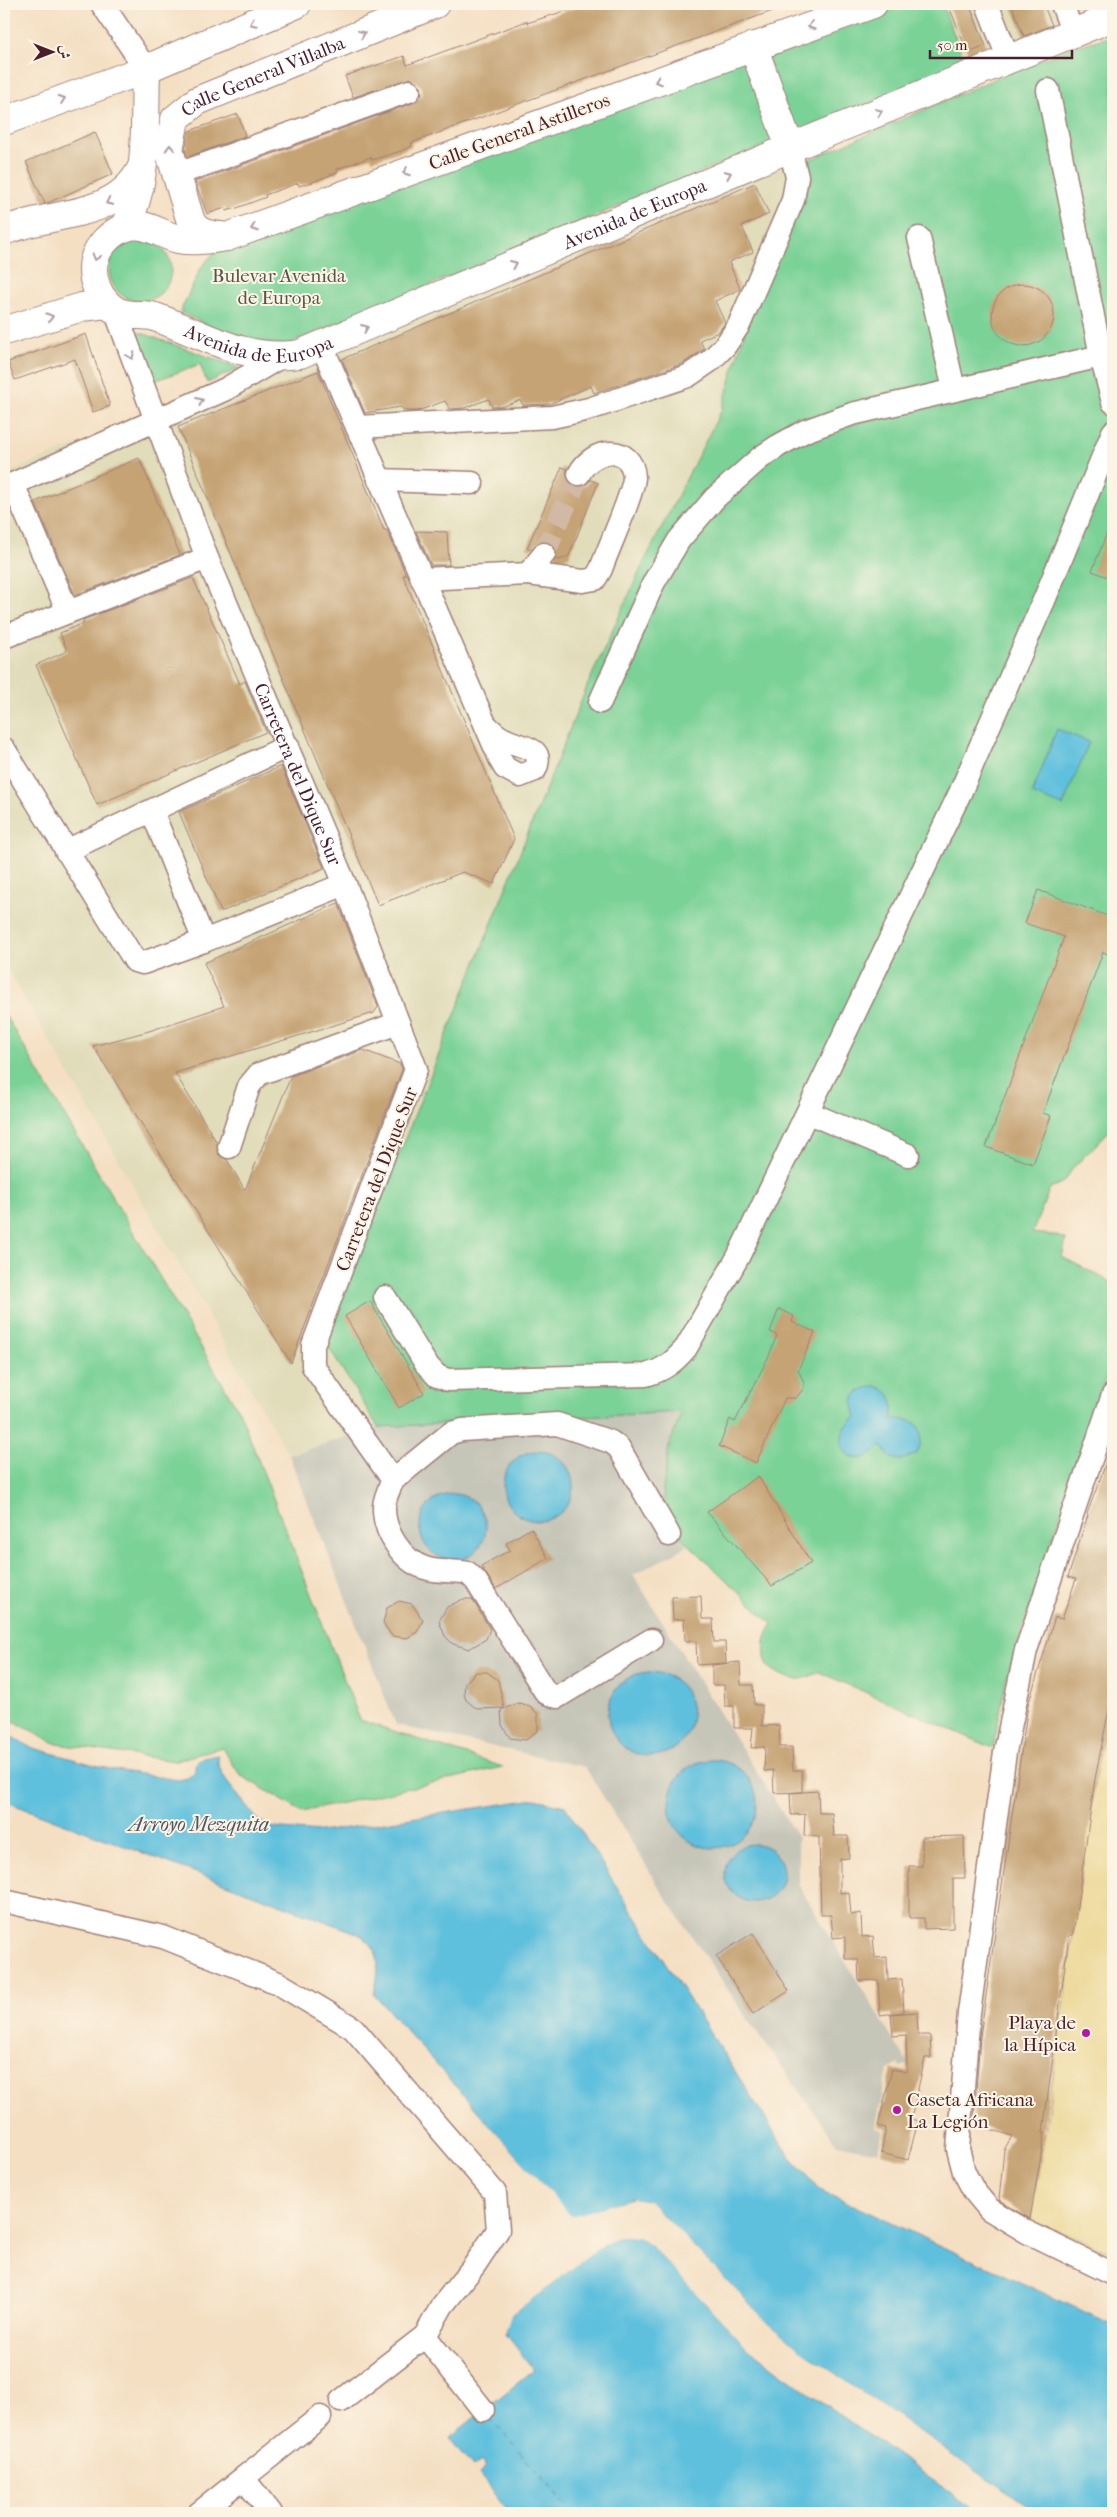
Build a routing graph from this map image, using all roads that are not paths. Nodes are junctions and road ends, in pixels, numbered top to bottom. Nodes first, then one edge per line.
1 (102, 4) edge
2 (297, 4) edge
3 (435, 4) edge
4 (873, 4) edge
5 (987, 4) edge
6 (1062, 4) edge
7 (1113, 17) edge
8 (1073, 34) junction
9 (753, 46) junction
10 (1009, 60) junction
11 (146, 69) junction
12 (1048, 90) dead end
13 (409, 91) dead end
14 (10, 118) edge
15 (176, 119) junction
16 (790, 148) junction
17 (142, 167) junction
18 (176, 176) junction
19 (124, 228) junction
20 (4, 230) edge
21 (227, 237) junction
22 (919, 238) dead end
23 (111, 307) junction
24 (4, 331) edge
25 (322, 346) junction
26 (282, 356) junction
27 (1101, 356) junction
28 (954, 389) junction
29 (1113, 402) edge
30 (155, 420) junction
31 (357, 427) junction
32 (1113, 432) edge
33 (579, 474) tunnel mouth
34 (380, 480) junction
35 (472, 483) dead end
36 (8, 486) edge
37 (544, 554) tunnel mouth
38 (207, 558) junction
39 (528, 574) junction
40 (422, 579) junction
41 (68, 612) junction
42 (4, 637) edge
43 (600, 702) dead end
44 (487, 726) dead end
45 (288, 746) junction
46 (4, 749) edge
47 (152, 811) junction
48 (66, 851) junction
49 (345, 884) junction
50 (204, 941) junction
51 (398, 1023) junction
52 (809, 1113) junction
53 (229, 1147) dead end
54 (908, 1155) dead end
55 (384, 1297) dead end
56 (1113, 1394) edge
57 (393, 1480) junction
58 (669, 1535) dead end
59 (651, 1640) dead end
60 (4, 1901) edge
61 (1113, 2274) edge
62 (425, 2336) junction
63 (341, 2401) dead end
64 (483, 2410) dead end
65 (320, 2417) dead end
66 (244, 2479) junction
67 (199, 2513) edge
68 (271, 2513) edge

1 - 11 street
2 -> 11 main road
15 -> 3 main road, Calle General Villalba
4 -> 9 main road, Calle General Astilleros
5 - 10 street
6 - 8 street
7 - 8 main road, Avenida de Europa
8 - 10 main road, Avenida de Europa
9 - 16 main road
9 -> 21 main road, Calle General Astilleros
16 -> 10 main road, Avenida de Europa
14 -> 11 main road
11 - 15 main road
11 - 17 main road
12 - 27 street
13 - 18 street
18 -> 15 main road, Calle General Villalba
25 -> 16 main road, Avenida de Europa
16 - 31 street
17 - 19 main road
17 -> 20 main road
18 - 21 main road, Calle General Villalba
19 - 21 main road, Calle General Astilleros
19 -> 23 main road
22 - 28 street
24 -> 23 main road
23 - 26 main road, Avenida de Europa
23 -> 30 street, Carretera del Dique Sur
25 - 26 main road, Avenida de Europa
25 - 31 street
30 -> 26 street
27 - 28 street
27 - 29 street
28 - 43 street
30 - 36 street
30 - 38 street, Carretera del Dique Sur
31 - 34 street
32 - 52 street
33 - 39 street
34 - 35 street
34 - 40 street
36 - 41 street
37 - 39 street
38 - 41 street
38 - 45 street, Carretera del Dique Sur
39 - 40 street
40 - 44 street
41 - 42 street
45 - 47 street
45 - 49 street, Carretera del Dique Sur
46 - 48 street
47 - 48 street
47 - 50 street
48 - 50 street
49 - 50 street
49 - 51 street, Carretera del Dique Sur
51 - 53 street
51 - 57 street, Carretera del Dique Sur
52 - 54 street
52 - 55 street
56 - 61 street
57 - 58 street
57 - 59 street
60 - 62 street
62 - 63 street
62 - 64 street
65 - 66 street
66 - 67 street
66 - 68 street

